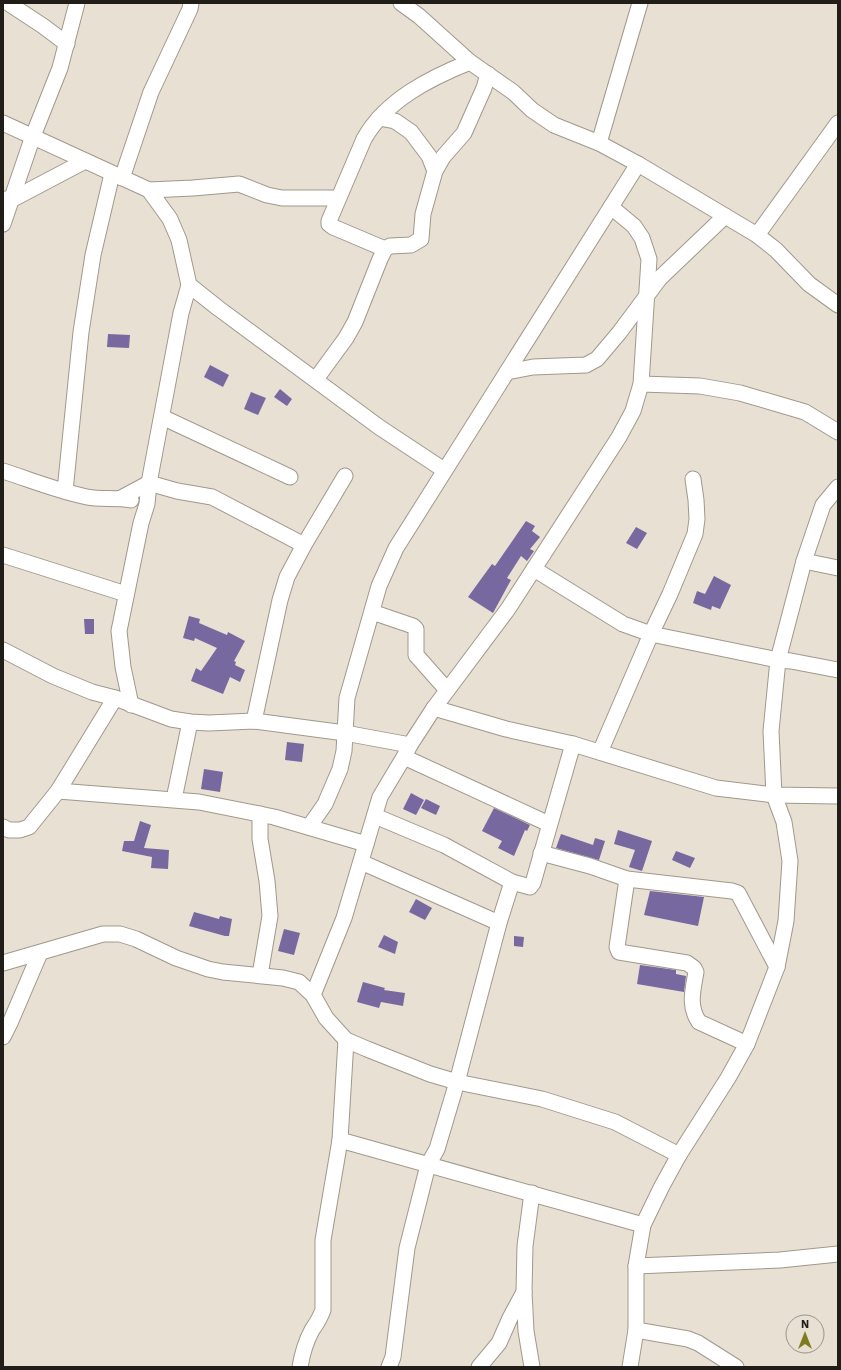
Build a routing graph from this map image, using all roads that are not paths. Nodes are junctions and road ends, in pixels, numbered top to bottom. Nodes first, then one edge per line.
1 (8, 3) edge
2 (78, 3) edge
3 (191, 3) edge
4 (400, 3) edge
5 (640, 3) edge
6 (420, 9) edge
7 (67, 44) junction
8 (470, 62) junction
9 (488, 74) junction
10 (379, 118) junction
11 (3, 123) edge
12 (838, 124) edge
13 (32, 136) junction
14 (599, 144) junction
15 (85, 161) junction
16 (638, 164) junction
17 (435, 172) junction
18 (117, 176) junction
19 (149, 190) junction
20 (338, 198) junction
21 (7, 200) edge
22 (611, 207) junction
23 (725, 216) junction
24 (3, 224) edge
25 (757, 235) junction
26 (385, 249) junction
27 (189, 285) junction
28 (647, 296) junction
29 (838, 305) edge
30 (524, 346) junction
31 (533, 367) junction
32 (507, 372) junction
33 (316, 379) junction
34 (641, 384) junction
35 (162, 417) junction
36 (838, 432) edge
37 (444, 470) junction
38 (3, 471) edge
39 (345, 476) dead end
40 (290, 477) dead end
41 (693, 479) dead end
42 (149, 483) junction
43 (838, 487) edge
44 (65, 491) junction
45 (121, 498) junction
46 (147, 504) junction
47 (304, 545) junction
48 (3, 555) edge
49 (804, 561) junction
50 (838, 568) edge
51 (534, 569) junction
52 (126, 594) junction
53 (372, 612) junction
54 (651, 634) junction
55 (3, 650) edge
56 (778, 660) junction
57 (838, 670) edge
58 (447, 690) junction
59 (115, 698) junction
60 (131, 705) junction
61 (434, 708) junction
62 (254, 721) junction
63 (190, 722) junction
64 (345, 733) junction
65 (573, 744) junction
66 (407, 751) junction
67 (600, 752) junction
68 (58, 791) junction
69 (774, 795) junction
70 (838, 796) edge
71 (174, 799) junction
72 (260, 814) junction
73 (375, 816) junction
74 (549, 824) junction
75 (309, 827) junction
76 (5, 830) edge
77 (366, 844) junction
78 (541, 852) junction
79 (361, 862) junction
80 (627, 879) junction
81 (512, 882) junction
82 (499, 923) junction
83 (40, 953) junction
84 (3, 963) edge
85 (777, 967) junction
86 (260, 975) junction
87 (313, 995) junction
88 (3, 1037) edge
89 (346, 1040) junction
90 (747, 1044) junction
91 (457, 1082) junction
92 (340, 1140) junction
93 (679, 1155) junction
94 (428, 1166) junction
95 (532, 1193) junction
96 (643, 1225) junction
97 (838, 1254) edge
98 (636, 1266) junction
99 (524, 1292) junction
100 (636, 1330) junction
101 (300, 1367) edge
102 (389, 1367) edge
103 (479, 1367) edge
104 (532, 1367) edge
105 (630, 1367) edge
106 (736, 1367) edge

1 - 7 street
2 - 7 street
3 - 18 street
4 - 6 street
5 - 14 street
6 - 8 street
7 - 13 street
8 - 9 street
8 - 10 street
9 - 14 street
9 - 17 street
10 - 17 street
10 - 20 street
11 - 13 street
12 - 25 street
13 - 15 street
13 - 21 street
14 - 16 street
15 - 18 street
15 - 21 street
16 - 22 street
16 - 23 street
17 - 26 street
18 - 19 street
18 - 44 street
19 - 20 street
19 - 27 street
20 - 26 street
21 - 24 street
22 - 28 street
22 - 30 street
23 - 25 street
23 - 28 street
25 - 29 street
26 - 33 street
27 - 33 street
27 - 35 street
28 - 31 street
28 - 34 street
30 - 31 street
30 - 32 street
31 - 32 street
32 - 37 street
33 - 37 street
34 - 36 street
34 - 51 street
35 - 40 street
35 - 42 street
37 - 53 street
38 - 44 street
39 - 47 street
41 - 54 street
42 - 45 street
42 - 46 street
42 - 47 street
43 - 49 street
44 - 45 street
45 - 46 street
46 - 52 street
47 - 62 street
48 - 52 street
49 - 50 street
49 - 56 street
51 - 54 street
51 - 58 street
52 - 60 street
53 - 58 street
53 - 64 street
54 - 56 street
54 - 67 street
55 - 59 street
56 - 57 street
56 - 69 street
58 - 61 street
59 - 60 street
59 - 68 street
60 - 63 street
61 - 65 street
61 - 66 street
62 - 63 street
62 - 64 street
63 - 71 street
64 - 66 street
64 - 75 street
65 - 67 street
65 - 74 street
66 - 73 street
66 - 74 street
67 - 69 street
68 - 71 street
68 - 76 street
69 - 70 street
69 - 85 street
71 - 72 street
72 - 75 street
72 - 86 street
73 - 77 street
73 - 81 street
74 - 78 street
75 - 77 street
77 - 79 street
78 - 80 street
78 - 81 street
79 - 82 street
79 - 87 street
80 - 85 street
80 - 90 street
81 - 82 street
82 - 91 street
83 - 84 street
83 - 86 street
83 - 88 street
85 - 90 street
86 - 87 street
87 - 89 street
89 - 91 street
89 - 92 street
90 - 93 street
91 - 93 street
91 - 94 street
92 - 94 street
92 - 101 street
93 - 96 street
94 - 95 street
94 - 102 street
95 - 96 street
95 - 99 street
96 - 98 street
97 - 98 street
98 - 100 street
99 - 103 street
99 - 104 street
100 - 105 street
100 - 106 street

